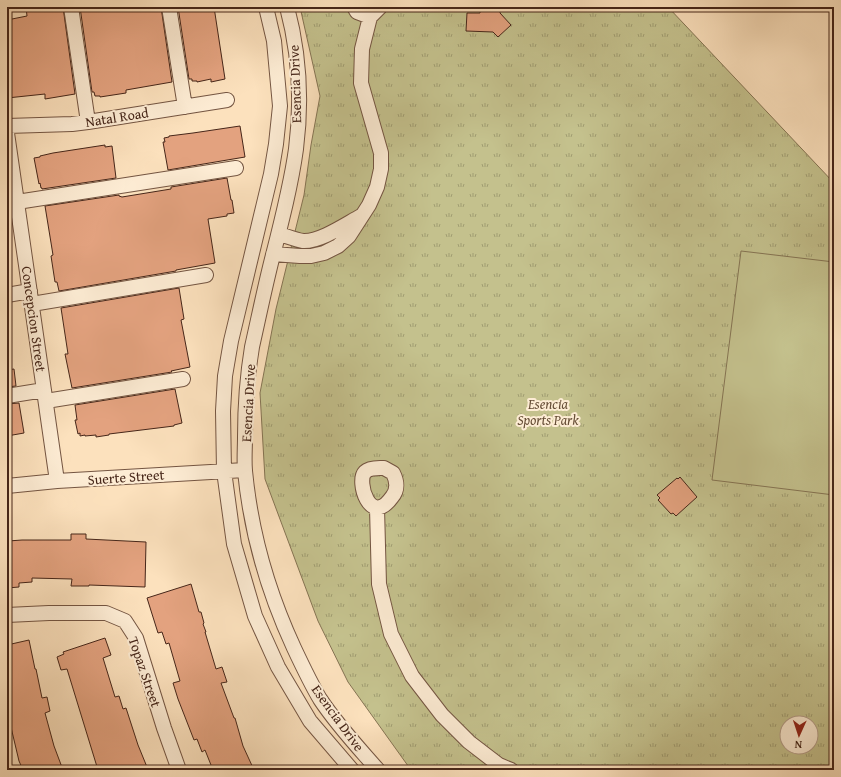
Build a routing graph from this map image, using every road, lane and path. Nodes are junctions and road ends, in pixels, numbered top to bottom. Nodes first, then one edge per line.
1 (71, 7) edge
2 (169, 7) edge
3 (266, 7) edge
4 (287, 7) edge
5 (354, 7) edge
6 (375, 12) edge
7 (226, 100) dead end
8 (185, 107) junction
9 (88, 122) junction
10 (7, 126) edge
11 (7, 133) edge
12 (236, 168) dead end
13 (13, 197) edge
14 (363, 215) junction
15 (279, 234) junction
16 (273, 254) junction
17 (206, 275) dead end
18 (7, 295) edge
19 (31, 298) junction
20 (183, 379) dead end
21 (45, 395) junction
22 (7, 396) edge
23 (224, 470) junction
24 (245, 470) junction
25 (57, 481) junction
26 (7, 486) edge
27 (377, 508) dead end
28 (7, 615) edge
29 (179, 770) edge
30 (352, 770) edge
31 (378, 770) edge
32 (511, 770) edge

1 - 9 street
2 - 8 street
3 - 23 street, Esencia Drive
4 - 15 street, Esencia Drive
5 - 6 street
6 - 14 street
7 - 8 street, Natal Road
8 - 9 street, Natal Road
9 - 10 street, Natal Road
11 - 13 street, Concepcion Street
12 - 13 street
13 - 19 street, Concepcion Street
14 - 15 street
14 - 16 street
15 - 16 street, Esencia Drive
16 - 24 street, Esencia Drive
17 - 19 street
18 - 19 street
19 - 21 street, Concepcion Street
20 - 21 street
21 - 22 street
21 - 25 street, Concepcion Street
23 - 24 street, Suerte Street
23 - 25 street, Suerte Street
23 - 30 street, Esencia Drive
24 - 31 street, Esencia Drive
25 - 26 street, Suerte Street
27 - 32 street
28 - 29 street, Topaz Street

